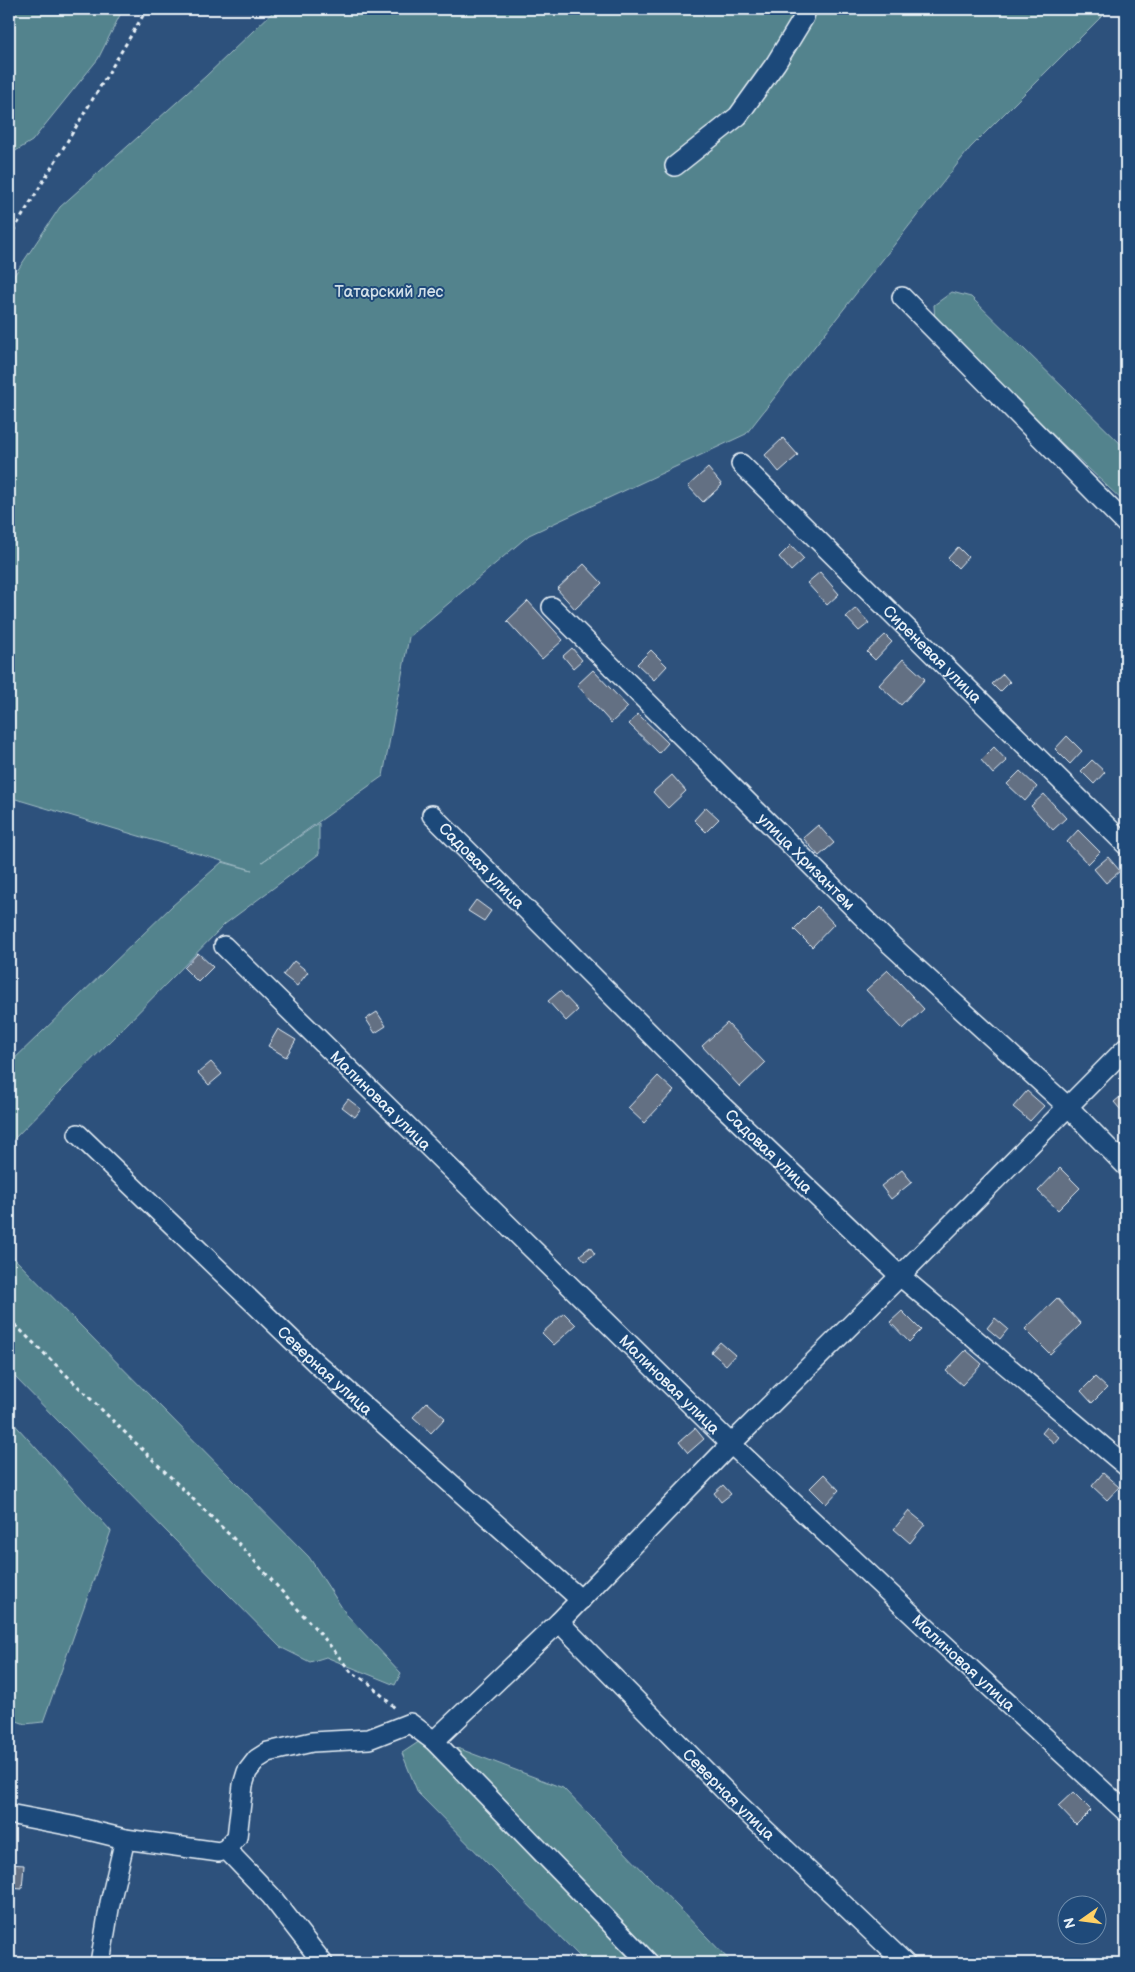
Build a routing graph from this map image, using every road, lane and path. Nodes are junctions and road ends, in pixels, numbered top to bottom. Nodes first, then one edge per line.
1 (147, 9) edge
2 (806, 9) edge
3 (675, 166) dead end
4 (9, 238) edge
5 (902, 297) dead end
6 (741, 464) dead end
7 (1126, 524) edge
8 (552, 607) dead end
9 (432, 815) dead end
10 (1126, 845) edge
11 (224, 946) dead end
12 (1126, 1048) edge
13 (1068, 1107) junction
14 (78, 1134) dead end
15 (1126, 1166) edge
16 (900, 1276) junction
17 (9, 1319) edge
18 (731, 1444) junction
19 (1126, 1466) edge
20 (581, 1600) junction
21 (559, 1622) junction
22 (410, 1723) junction
23 (434, 1741) junction
24 (1126, 1812) edge
25 (9, 1814) edge
26 (125, 1839) junction
27 (226, 1849) junction
28 (100, 1963) edge
29 (323, 1963) edge
30 (649, 1963) edge
31 (905, 1963) edge

1 - 4 path
2 - 3 street
5 - 7 street
6 - 10 street, Сиреневая улица
8 - 13 street, улица Хризантем
9 - 16 street, Садовая улица
11 - 18 street, Малиновая улица
12 - 13 street
13 - 15 street, улица Хризантем
13 - 16 street
14 - 20 street, Северная улица
16 - 18 street
16 - 19 street, Садовая улица
17 - 22 path
18 - 20 street
18 - 24 street, Малиновая улица
20 - 21 street
21 - 23 street
21 - 31 street, Северная улица
22 - 23 street
22 - 27 street
23 - 30 street
25 - 26 street
26 - 27 street
26 - 28 street
27 - 29 street

